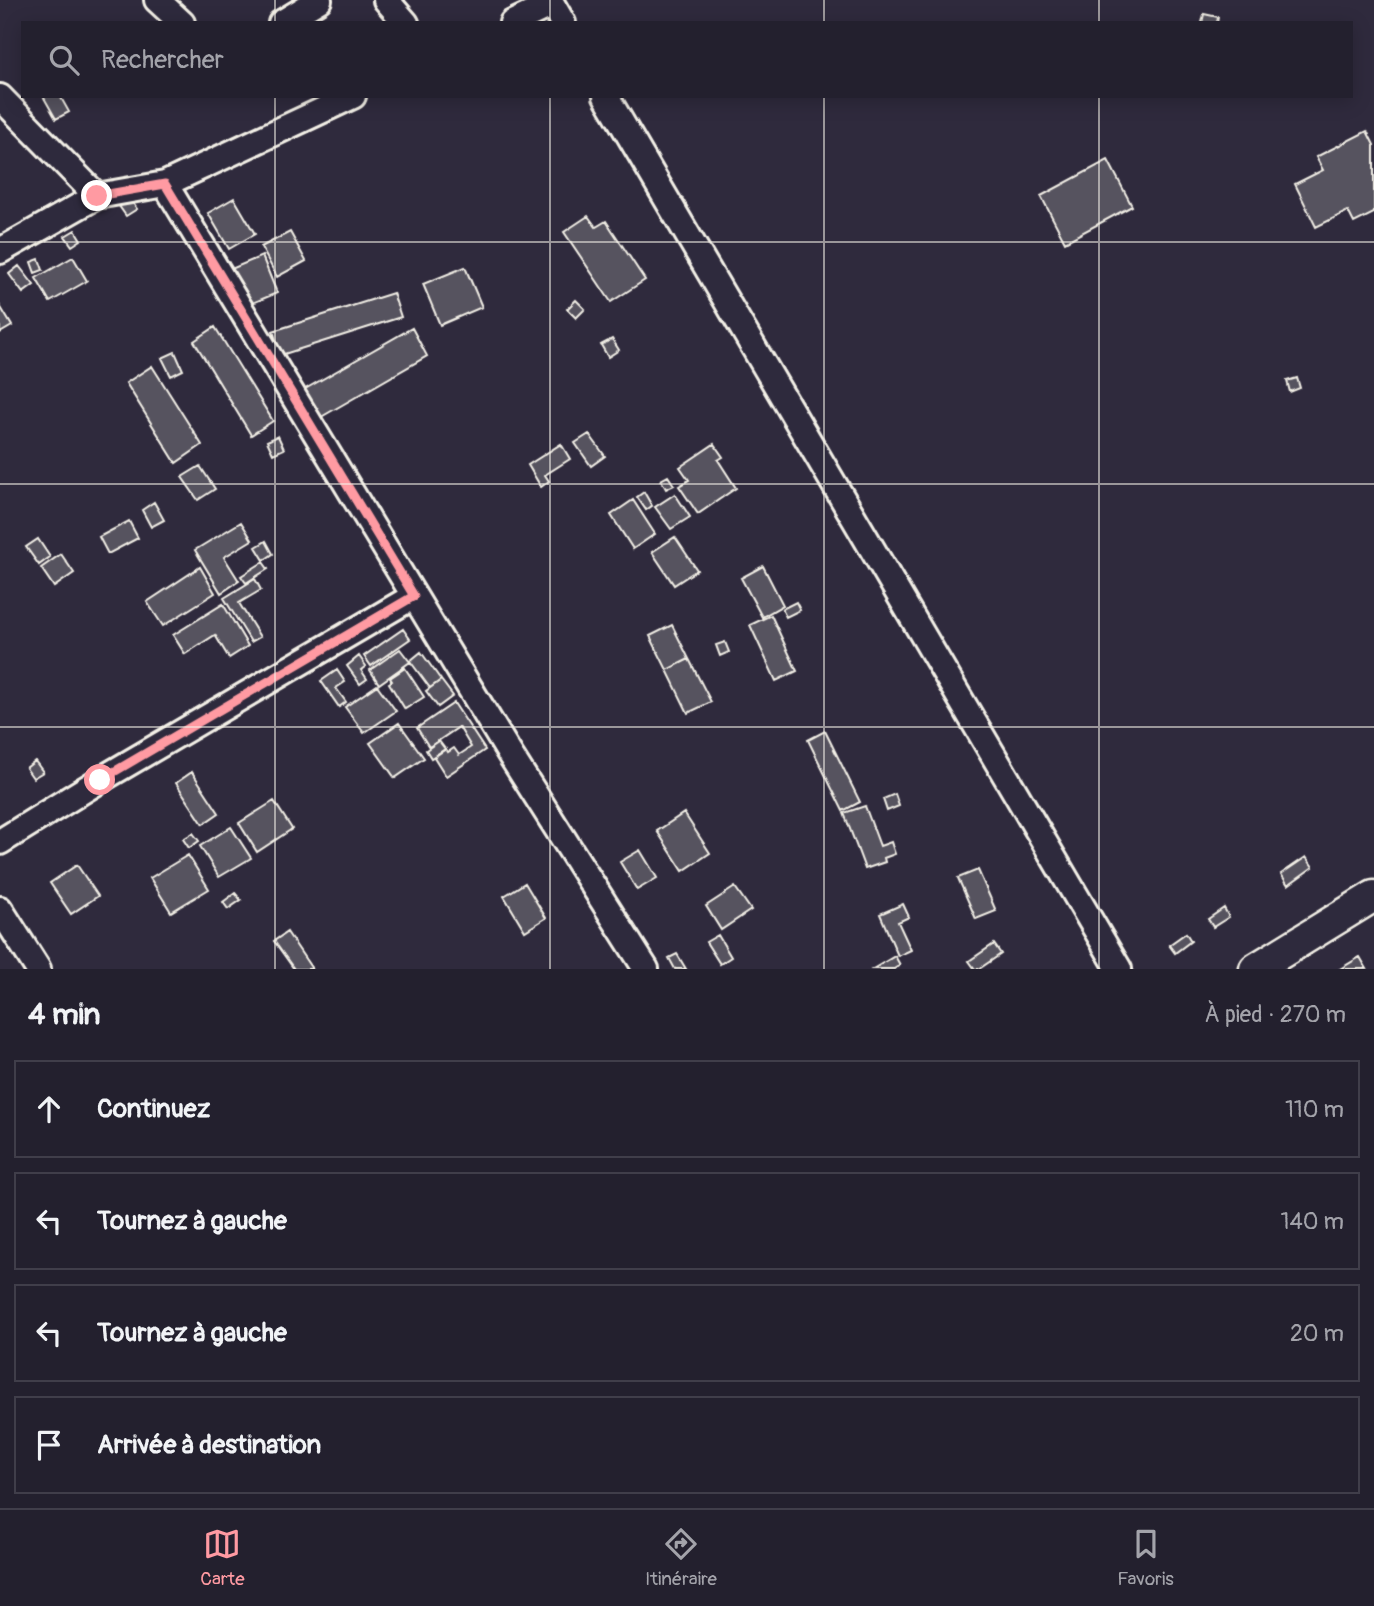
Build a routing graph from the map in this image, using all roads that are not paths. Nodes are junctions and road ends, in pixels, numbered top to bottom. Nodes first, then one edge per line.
1 (157, 0) edge
2 (319, 0) edge
3 (386, 0) edge
4 (555, 9) edge
5 (179, 21) edge
6 (284, 21) edge
7 (404, 21) edge
8 (518, 21) edge
9 (0, 97) edge
10 (349, 98) edge
11 (607, 98) edge
12 (165, 184) junction
13 (97, 196) junction
14 (0, 251) edge
15 (414, 596) junction
16 (0, 842) edge
17 (1374, 896) edge
18 (0, 909) edge
19 (38, 969) edge
20 (646, 969) edge
21 (1119, 969) edge
22 (1255, 969) edge

1 - 5 street
2 - 6 street
3 - 7 street
4 - 8 street
9 - 13 street
10 - 12 street
11 - 21 street
12 - 13 street
12 - 15 street
13 - 14 street
15 - 16 street
15 - 20 street
17 - 22 street
18 - 19 street

